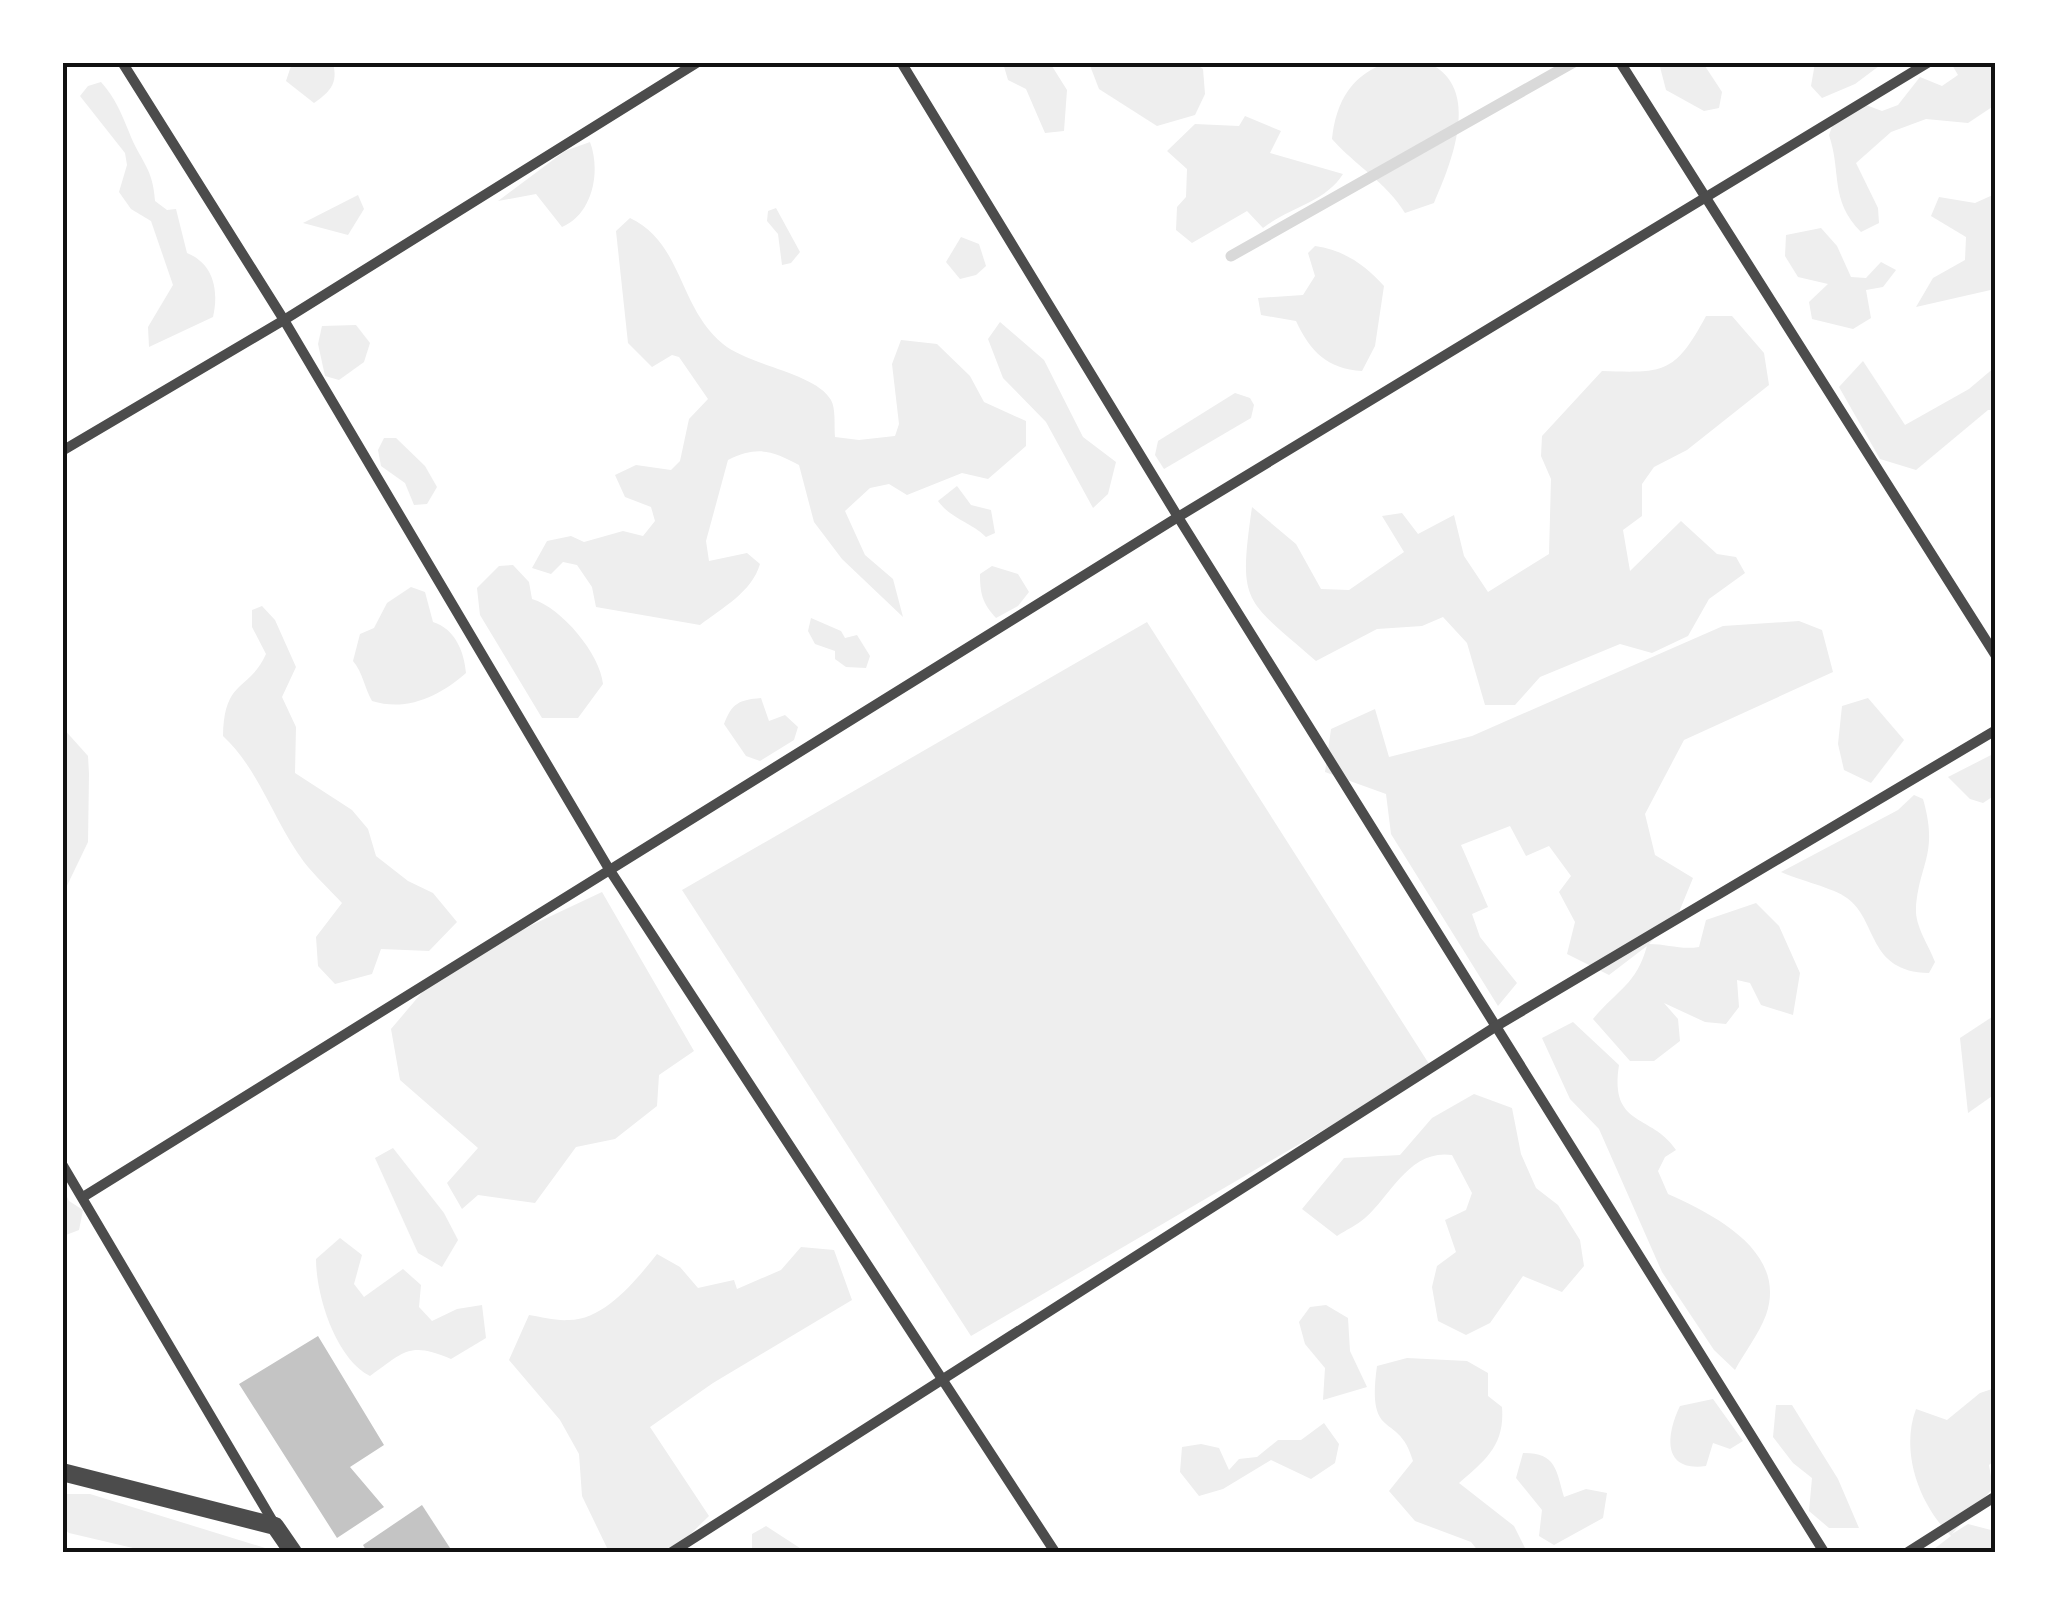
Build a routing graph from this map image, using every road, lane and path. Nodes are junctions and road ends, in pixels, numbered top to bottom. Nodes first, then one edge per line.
1 (122, 62) edge
2 (698, 62) edge
3 (901, 62) edge
4 (1620, 62) edge
5 (1929, 62) edge
6 (1704, 198) junction
7 (284, 320) junction
8 (62, 451) edge
9 (1178, 518) junction
10 (1996, 656) edge
11 (1996, 730) edge
12 (609, 869) junction
13 (1495, 1028) junction
14 (62, 1164) edge
15 (83, 1197) junction
16 (944, 1381) junction
17 (62, 1472) edge
18 (1996, 1496) edge
19 (275, 1526) junction
20 (294, 1552) edge
21 (672, 1552) edge
22 (1055, 1552) edge
23 (1824, 1552) edge
24 (1908, 1552) edge

1 - 7 street
2 - 7 street
3 - 9 street
4 - 6 street
5 - 6 street
6 - 9 street
6 - 10 street
7 - 8 street
7 - 12 street
9 - 12 street
9 - 13 street
11 - 13 street
12 - 15 street
12 - 16 street
13 - 16 street
13 - 23 street
14 - 15 street
15 - 19 street
16 - 21 street
16 - 22 street
17 - 19 street
18 - 24 street
19 - 20 street

